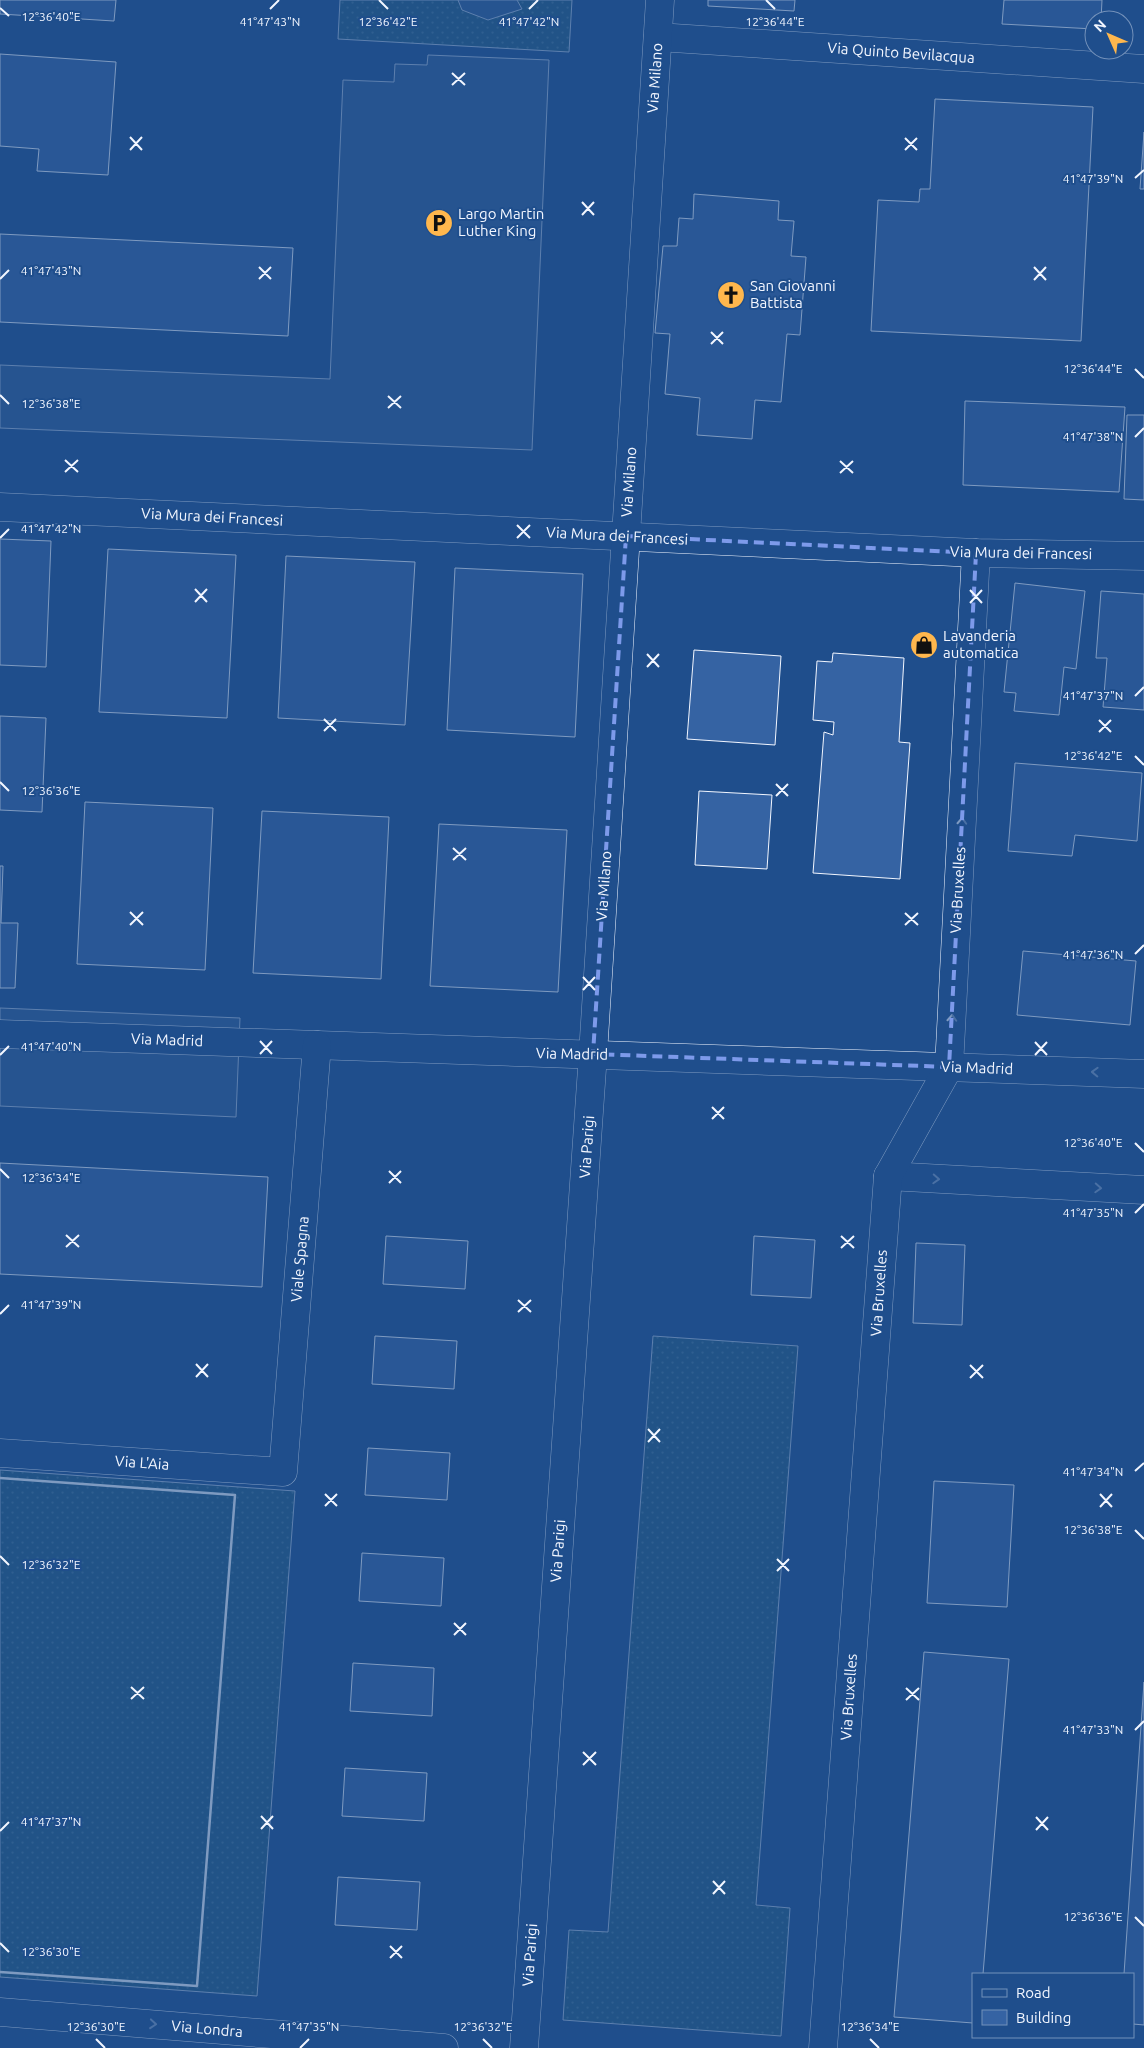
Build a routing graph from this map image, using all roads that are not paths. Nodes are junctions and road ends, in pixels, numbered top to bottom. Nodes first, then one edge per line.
1 (660, 0) edge
2 (658, 37) junction
3 (1144, 69) edge
4 (0, 507) edge
5 (626, 536) junction
6 (976, 553) junction
7 (1144, 556) edge
8 (0, 1034) edge
9 (317, 1045) junction
10 (593, 1054) junction
11 (949, 1067) junction
12 (1144, 1074) edge
13 (888, 1176) junction
14 (1144, 1190) edge
15 (0, 1453) edge
16 (283, 1472) joint
17 (0, 2012) edge
18 (444, 2048) edge
19 (524, 2048) edge
20 (823, 2048) edge

1 - 2 street, Via Milano
2 - 3 street, Via Quinto Bevilacqua
2 - 5 street, Via Milano
4 - 5 street, Via Mura dei Francesi
5 - 6 street, Via Mura dei Francesi
5 - 10 street, Via Milano
6 - 7 street, Via Mura dei Francesi
11 -> 6 street, Via Bruxelles
8 - 9 street, Via Madrid
9 - 10 street, Via Madrid
9 - 16 street, Viale Spagna
10 - 11 street, Via Madrid
10 - 19 street, Via Parigi
12 -> 11 street, Via Madrid
11 - 13 street, Via Bruxelles
13 -> 14 street
13 - 20 street, Via Bruxelles
15 - 16 street, Via L'Aia
17 -> 18 street, Via Londra

